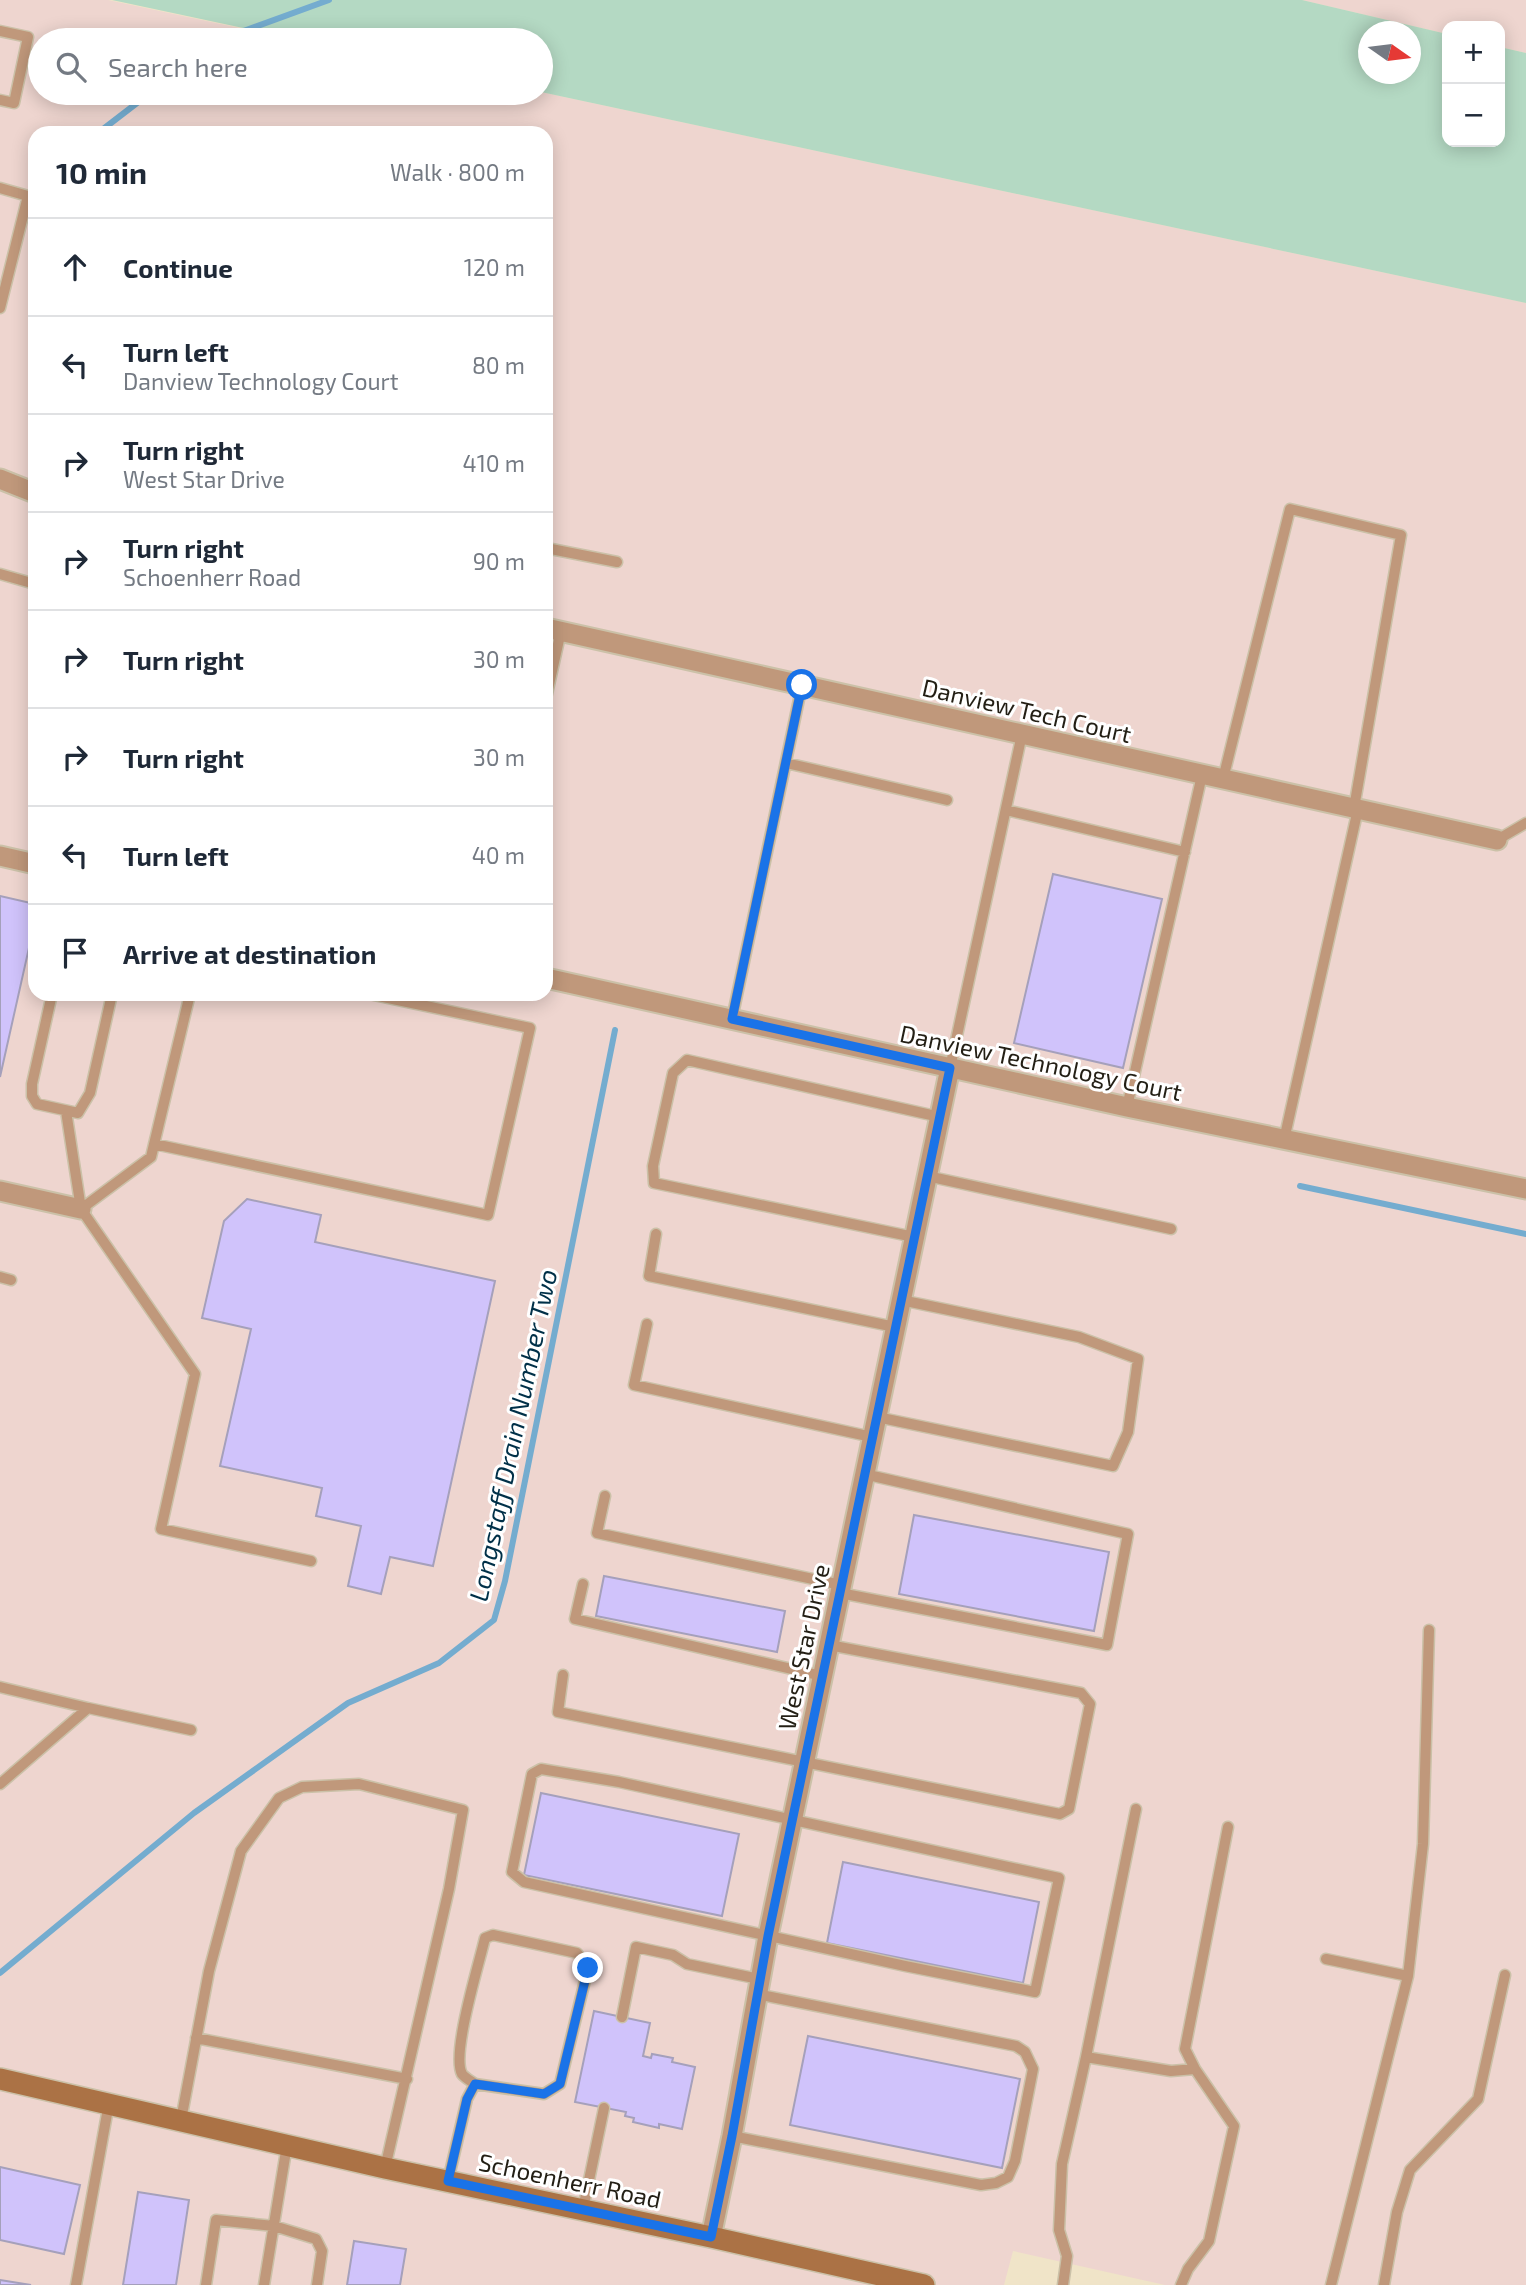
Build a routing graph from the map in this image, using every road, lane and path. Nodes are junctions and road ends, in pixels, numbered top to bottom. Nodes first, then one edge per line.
1 (0, 31) edge
2 (0, 100) edge
3 (0, 188) edge
4 (28, 196) edge
5 (28, 211) edge
6 (0, 308) edge
7 (0, 479) edge
8 (28, 490) edge
9 (553, 549) edge
10 (617, 562) dead end
11 (0, 574) edge
12 (28, 582) edge
13 (553, 630) edge
14 (802, 685) junction
15 (1022, 734) junction
16 (786, 763) junction
17 (1202, 775) junction
18 (1223, 779) junction
19 (947, 800) dead end
20 (1356, 809) junction
21 (1006, 810) junction
22 (1526, 823) edge
23 (1497, 840) joint
24 (1185, 852) junction
25 (0, 856) edge
26 (28, 862) edge
27 (553, 980) edge
28 (50, 1001) edge
29 (110, 1001) edge
30 (189, 1001) edge
31 (402, 1001) edge
32 (732, 1019) junction
33 (950, 1068) junction
34 (1127, 1107) junction
35 (66, 1111) junction
36 (940, 1116) junction
37 (1284, 1140) junction
38 (154, 1144) junction
39 (927, 1176) junction
40 (1526, 1189) edge
41 (0, 1191) edge
42 (81, 1209) junction
43 (1171, 1229) dead end
44 (656, 1234) dead end
45 (914, 1237) junction
46 (0, 1277) edge
47 (11, 1280) dead end
48 (901, 1300) junction
49 (647, 1324) dead end
50 (895, 1327) junction
51 (877, 1417) junction
52 (872, 1437) junction
53 (864, 1474) junction
54 (605, 1496) dead end
55 (311, 1561) dead end
56 (583, 1584) dead end
57 (840, 1589) junction
58 (1429, 1630) dead end
59 (829, 1645) junction
60 (563, 1675) dead end
61 (822, 1676) junction
62 (0, 1687) edge
63 (88, 1708) junction
64 (191, 1730) dead end
65 (804, 1761) junction
66 (0, 1783) edge
67 (1136, 1809) dead end
68 (792, 1821) junction
69 (1228, 1827) dead end
70 (768, 1936) junction
71 (1326, 1959) dead end
72 (1505, 1975) dead end
73 (1408, 1976) junction
74 (757, 1987) junction
75 (622, 2017) dead end
76 (196, 2038) junction
77 (1086, 2057) junction
78 (1195, 2069) junction
79 (0, 2079) edge
80 (407, 2079) junction
81 (475, 2084) junction
82 (109, 2103) junction
83 (604, 2108) dead end
84 (181, 2120) junction
85 (732, 2136) junction
86 (287, 2144) junction
87 (385, 2168) junction
88 (448, 2181) junction
89 (583, 2209) junction
90 (274, 2226) junction
91 (711, 2237) junction
92 (76, 2285) edge
93 (206, 2285) edge
94 (264, 2285) edge
95 (317, 2285) edge
96 (924, 2285) edge
97 (1062, 2285) edge
98 (1181, 2285) edge
99 (1331, 2285) edge
100 (1384, 2285) edge

1 - 2 lane
3 - 4 lane
5 - 6 lane
7 - 8 street
9 - 10 lane
11 - 12 lane
13 - 14 street, Danview Tech Court
14 - 15 street, Danview Tech Court
14 - 16 lane
15 - 17 street, Danview Tech Court
15 - 21 lane
16 - 19 lane
16 - 32 lane
17 - 18 street, Danview Tech Court
17 - 24 lane
18 - 20 street, Danview Tech Court
18 - 20 lane
20 - 23 street, Danview Tech Court
20 - 37 lane
21 - 24 lane
21 - 33 lane
22 - 23 lane
24 - 34 lane
25 - 26 street
27 - 32 street, Danview Technology Court
28 - 35 lane
29 - 35 lane
30 - 38 lane
31 - 38 lane
32 - 33 street, Danview Technology Court
33 - 34 street, Danview Technology Court
33 - 36 street, West Star Drive
34 - 37 street, Danview Technology Court
35 - 42 lane
36 - 39 street, West Star Drive
36 - 45 lane
37 - 40 street, Danview Technology Court
38 - 42 lane
39 - 43 lane
39 - 45 street, West Star Drive
41 - 42 street
42 - 55 lane
44 - 50 lane
45 - 48 street, West Star Drive
46 - 47 lane
48 - 50 street, West Star Drive
48 - 51 lane
49 - 52 lane
50 - 51 street, West Star Drive
51 - 52 street, West Star Drive
52 - 53 street, West Star Drive
53 - 57 street, West Star Drive
53 - 57 lane
54 - 57 lane
56 - 61 lane
57 - 59 street, West Star Drive
58 - 73 lane
59 - 61 street, West Star Drive
59 - 65 lane
60 - 65 lane
61 - 65 street, West Star Drive
62 - 63 lane
63 - 64 lane
63 - 66 lane
65 - 68 street, West Star Drive
67 - 77 lane
68 - 70 street, West Star Drive
68 - 70 lane
68 - 70 lane
69 - 78 lane
70 - 74 street, West Star Drive
71 - 73 lane
72 - 100 lane
73 - 99 lane
74 - 75 lane
74 - 85 street, West Star Drive
74 - 85 lane
76 - 80 lane
76 - 80 lane
76 - 84 lane
77 - 78 lane
77 - 97 lane
78 - 98 lane
79 - 82 street, Schoenherr Road
80 - 87 lane
81 - 81 lane
81 - 88 lane
82 - 84 street, Schoenherr Road
82 - 92 lane
83 - 89 lane
84 - 86 street, Schoenherr Road
85 - 91 street, West Star Drive
86 - 87 street, Schoenherr Road
86 - 90 lane
87 - 88 street, Schoenherr Road
88 - 89 street, Schoenherr Road
89 - 91 street, Schoenherr Road
90 - 93 lane
90 - 94 lane
90 - 95 lane
91 - 96 street, Schoenherr Road

